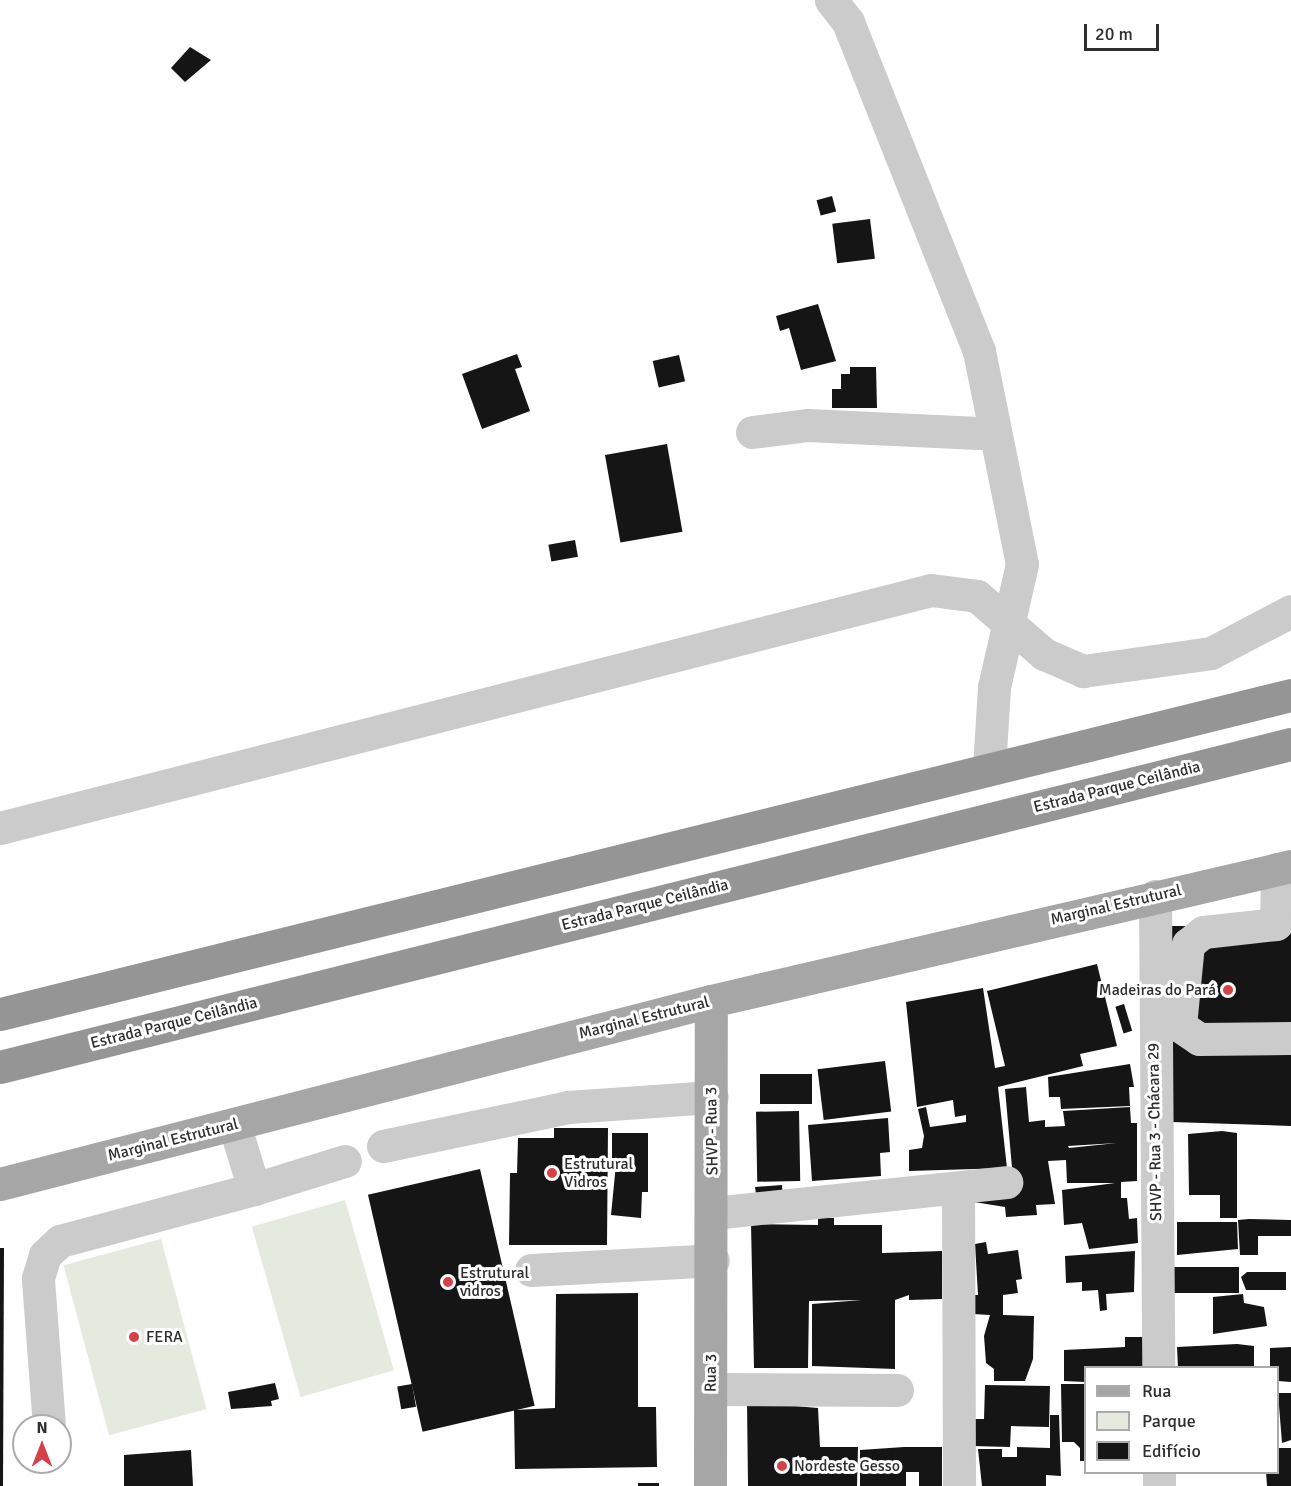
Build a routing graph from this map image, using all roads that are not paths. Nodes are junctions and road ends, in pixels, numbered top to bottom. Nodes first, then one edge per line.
1 (831, 0) edge
2 (752, 432) dead end
3 (995, 434) junction
4 (1291, 610) edge
5 (1008, 624) junction
6 (1291, 695) edge
7 (1291, 744) edge
8 (989, 769) junction
9 (2, 823) edge
10 (1284, 868) edge
11 (1155, 896) junction
12 (711, 1002) junction
13 (0, 1014) edge
14 (1291, 1038) edge
15 (0, 1067) edge
16 (712, 1096) junction
17 (234, 1124) junction
18 (383, 1146) dead end
19 (345, 1161) dead end
20 (1006, 1182) dead end
21 (0, 1184) edge
22 (254, 1189) junction
23 (958, 1190) junction
24 (713, 1213) junction
25 (712, 1260) junction
26 (531, 1270) dead end
27 (1158, 1366) edge
28 (711, 1389) junction
29 (897, 1390) dead end
30 (48, 1414) edge
31 (710, 1486) edge
32 (959, 1486) edge

1 - 3 street
2 - 3 street
3 - 5 street
4 - 5 street
5 - 8 street
5 - 9 street
6 - 8 highway
7 - 15 highway, Estrada Parque Ceilândia
8 - 13 highway
10 - 11 main road, Marginal Estrutural
10 - 14 street
11 - 12 main road, Marginal Estrutural
11 - 27 street, SHVP - Rua 3 - Chácara 29
12 - 16 main road, SHVP - Rua 3
12 - 17 main road, Marginal Estrutural
16 - 18 street
16 - 24 main road, SHVP - Rua 3
17 - 21 main road, Marginal Estrutural
17 - 22 street
19 - 22 street
20 - 23 street
22 - 30 street
23 - 24 street
23 - 32 street
24 - 25 main road, SHVP - Rua 3
25 - 26 street
25 - 28 main road, Rua 3
28 - 29 street
28 - 31 main road, Rua 3

